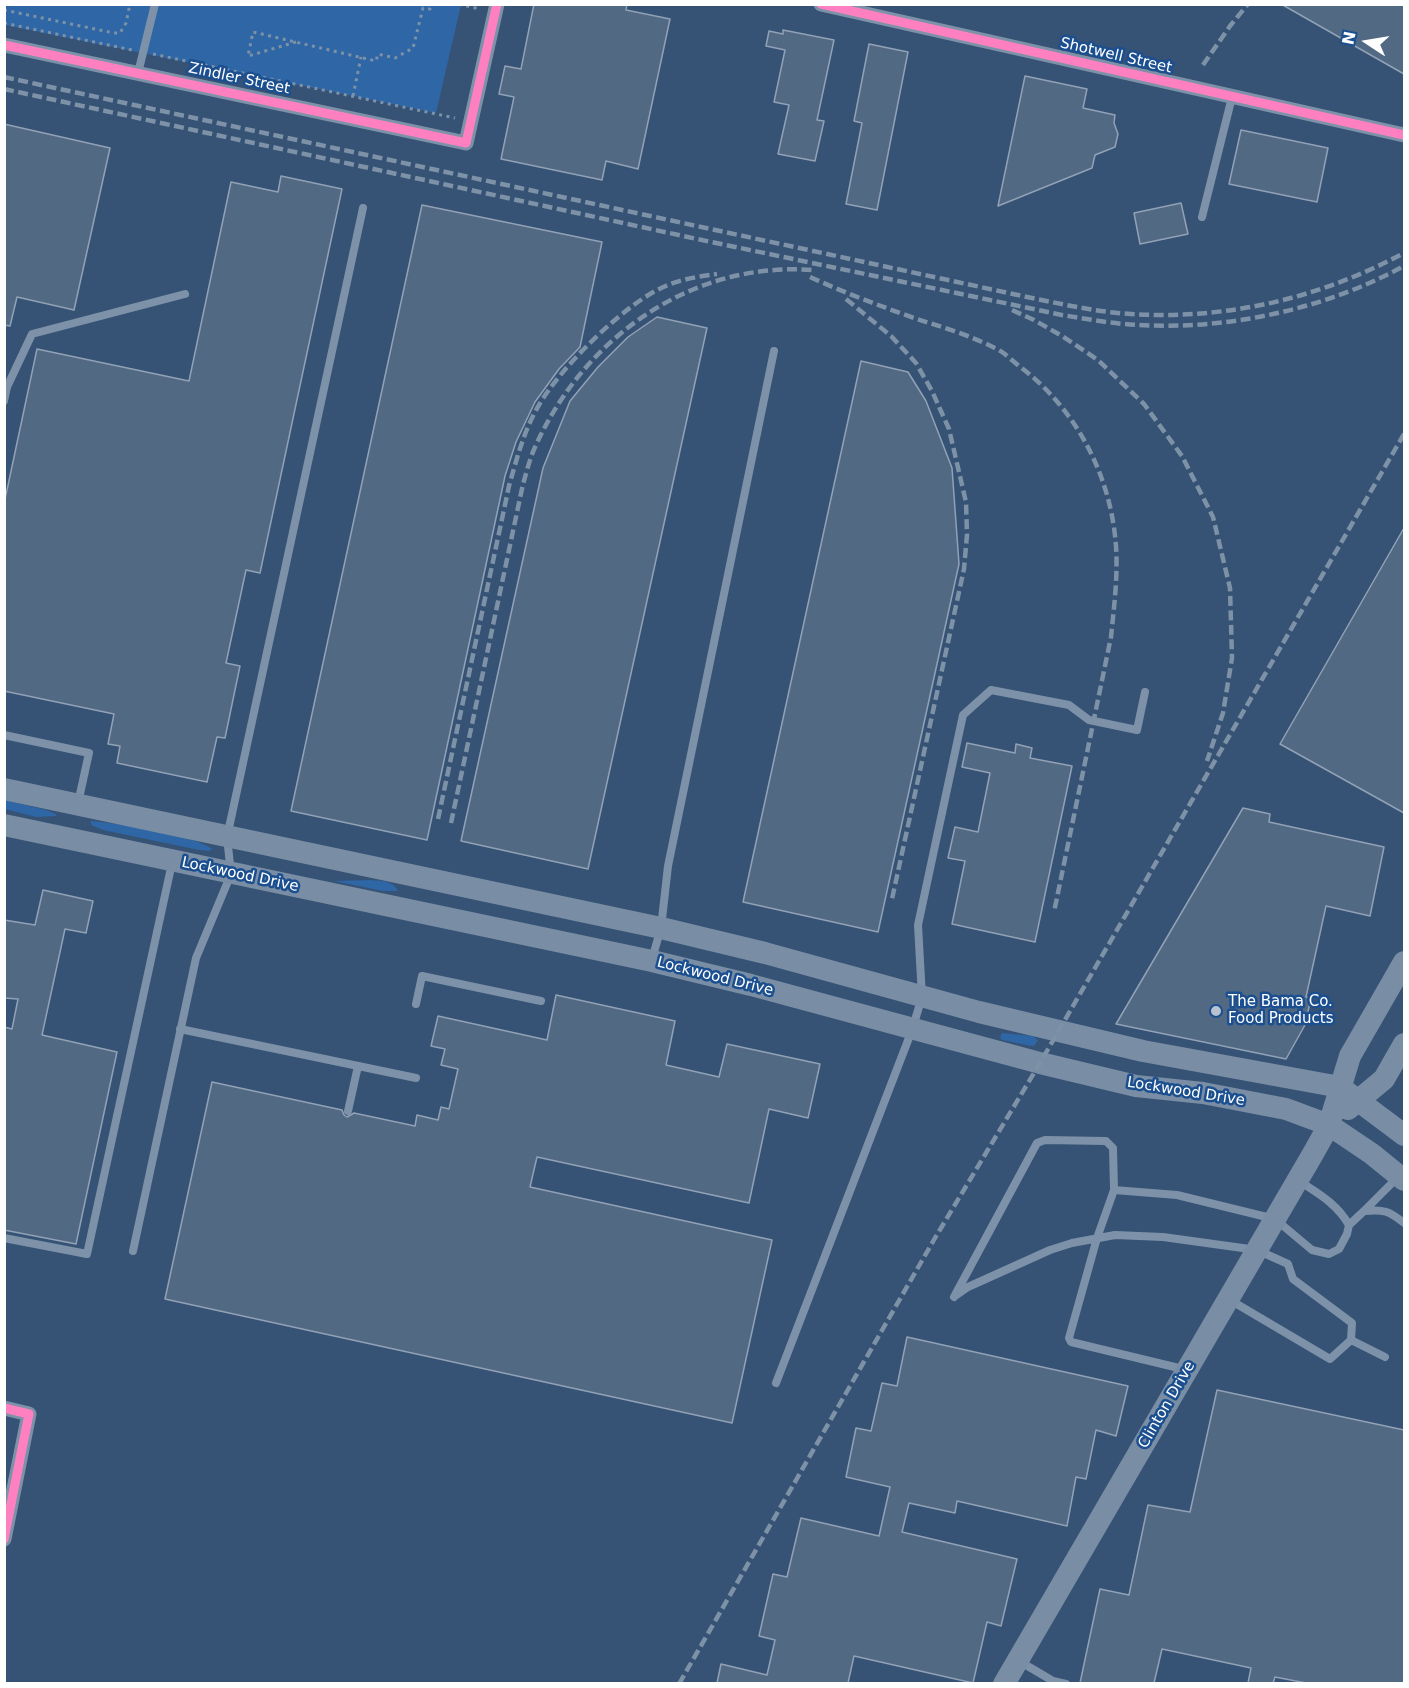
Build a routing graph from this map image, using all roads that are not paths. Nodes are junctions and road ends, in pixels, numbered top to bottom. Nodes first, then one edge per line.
1 (155, 4) edge
2 (821, 4) edge
3 (496, 9) edge
4 (4, 45) edge
5 (138, 73) junction
6 (1232, 97) junction
7 (1404, 135) edge
8 (363, 208) dead end
9 (1202, 217) dead end
10 (185, 294) dead end
11 (774, 351) dead end
12 (4, 401) edge
13 (1145, 692) dead end
14 (4, 735) edge
15 (4, 789) edge
16 (78, 805) junction
17 (4, 825) edge
18 (227, 837) junction
19 (70, 839) junction
20 (172, 861) junction
21 (231, 874) junction
22 (661, 928) junction
23 (652, 961) junction
24 (1404, 962) edge
25 (921, 997) junction
26 (541, 1001) dead end
27 (416, 1004) dead end
28 (180, 1029) junction
29 (912, 1030) junction
30 (1404, 1044) edge
31 (358, 1066) junction
32 (416, 1078) dead end
33 (1340, 1087) junction
34 (1359, 1100) junction
35 (348, 1112) dead end
36 (1329, 1125) junction
37 (1404, 1135) edge
38 (1402, 1178) edge
39 (1298, 1180) junction
40 (1114, 1190) junction
41 (1364, 1211) junction
42 (1275, 1219) junction
43 (1404, 1223) edge
44 (1349, 1225) junction
45 (4, 1238) edge
46 (1097, 1238) junction
47 (1257, 1250) junction
48 (133, 1251) dead end
49 (1229, 1299) junction
50 (1350, 1340) junction
51 (1385, 1357) dead end
52 (1187, 1370) junction
53 (776, 1383) dead end
54 (4, 1408) edge
55 (4, 1539) edge
56 (1018, 1660) junction
57 (1004, 1683) edge
58 (1066, 1683) edge

1 - 5 lane
2 - 6 street, Shotwell Street
3 - 5 street, Zindler Street
4 - 5 street, Zindler Street
6 - 7 street, Shotwell Street
6 - 9 lane
8 - 18 lane
10 - 12 lane
11 - 22 lane
13 - 25 lane
14 - 16 lane
15 - 16 main road, Lockwood Drive
16 - 18 main road, Lockwood Drive
16 - 19 main road
17 - 19 main road, Lockwood Drive
18 - 21 lane
18 - 22 main road, Lockwood Drive
19 - 20 main road, Lockwood Drive
20 - 21 main road, Lockwood Drive
20 - 45 lane
21 - 23 main road, Lockwood Drive
21 - 28 lane
22 - 23 lane
22 - 25 main road, Lockwood Drive
23 - 29 main road, Lockwood Drive
24 - 33 main road, Clinton Drive
25 - 29 lane
25 - 33 main road, Lockwood Drive
26 - 27 lane
28 - 31 lane
28 - 48 lane
29 - 36 main road, Lockwood Drive
29 - 53 lane
30 - 34 main road, Clinton Drive
31 - 32 lane
31 - 35 lane
33 - 34 main road, Lockwood Drive
33 - 36 main road, Clinton Drive
34 - 36 main road, Clinton Drive
34 - 37 main road, Lockwood Drive
36 - 38 main road, Lockwood Drive
36 - 39 main road, Clinton Drive
38 - 41 lane
39 - 42 main road, Clinton Drive
39 - 44 lane
40 - 42 lane
40 - 46 lane
40 - 46 lane
41 - 43 lane
41 - 44 lane
42 - 44 lane
42 - 47 main road, Clinton Drive
46 - 47 lane
46 - 52 lane
47 - 49 main road, Clinton Drive
47 - 50 lane
49 - 50 lane
49 - 52 main road, Clinton Drive
50 - 51 lane
52 - 56 main road, Clinton Drive
54 - 55 street
56 - 57 main road, Clinton Drive
56 - 58 lane

